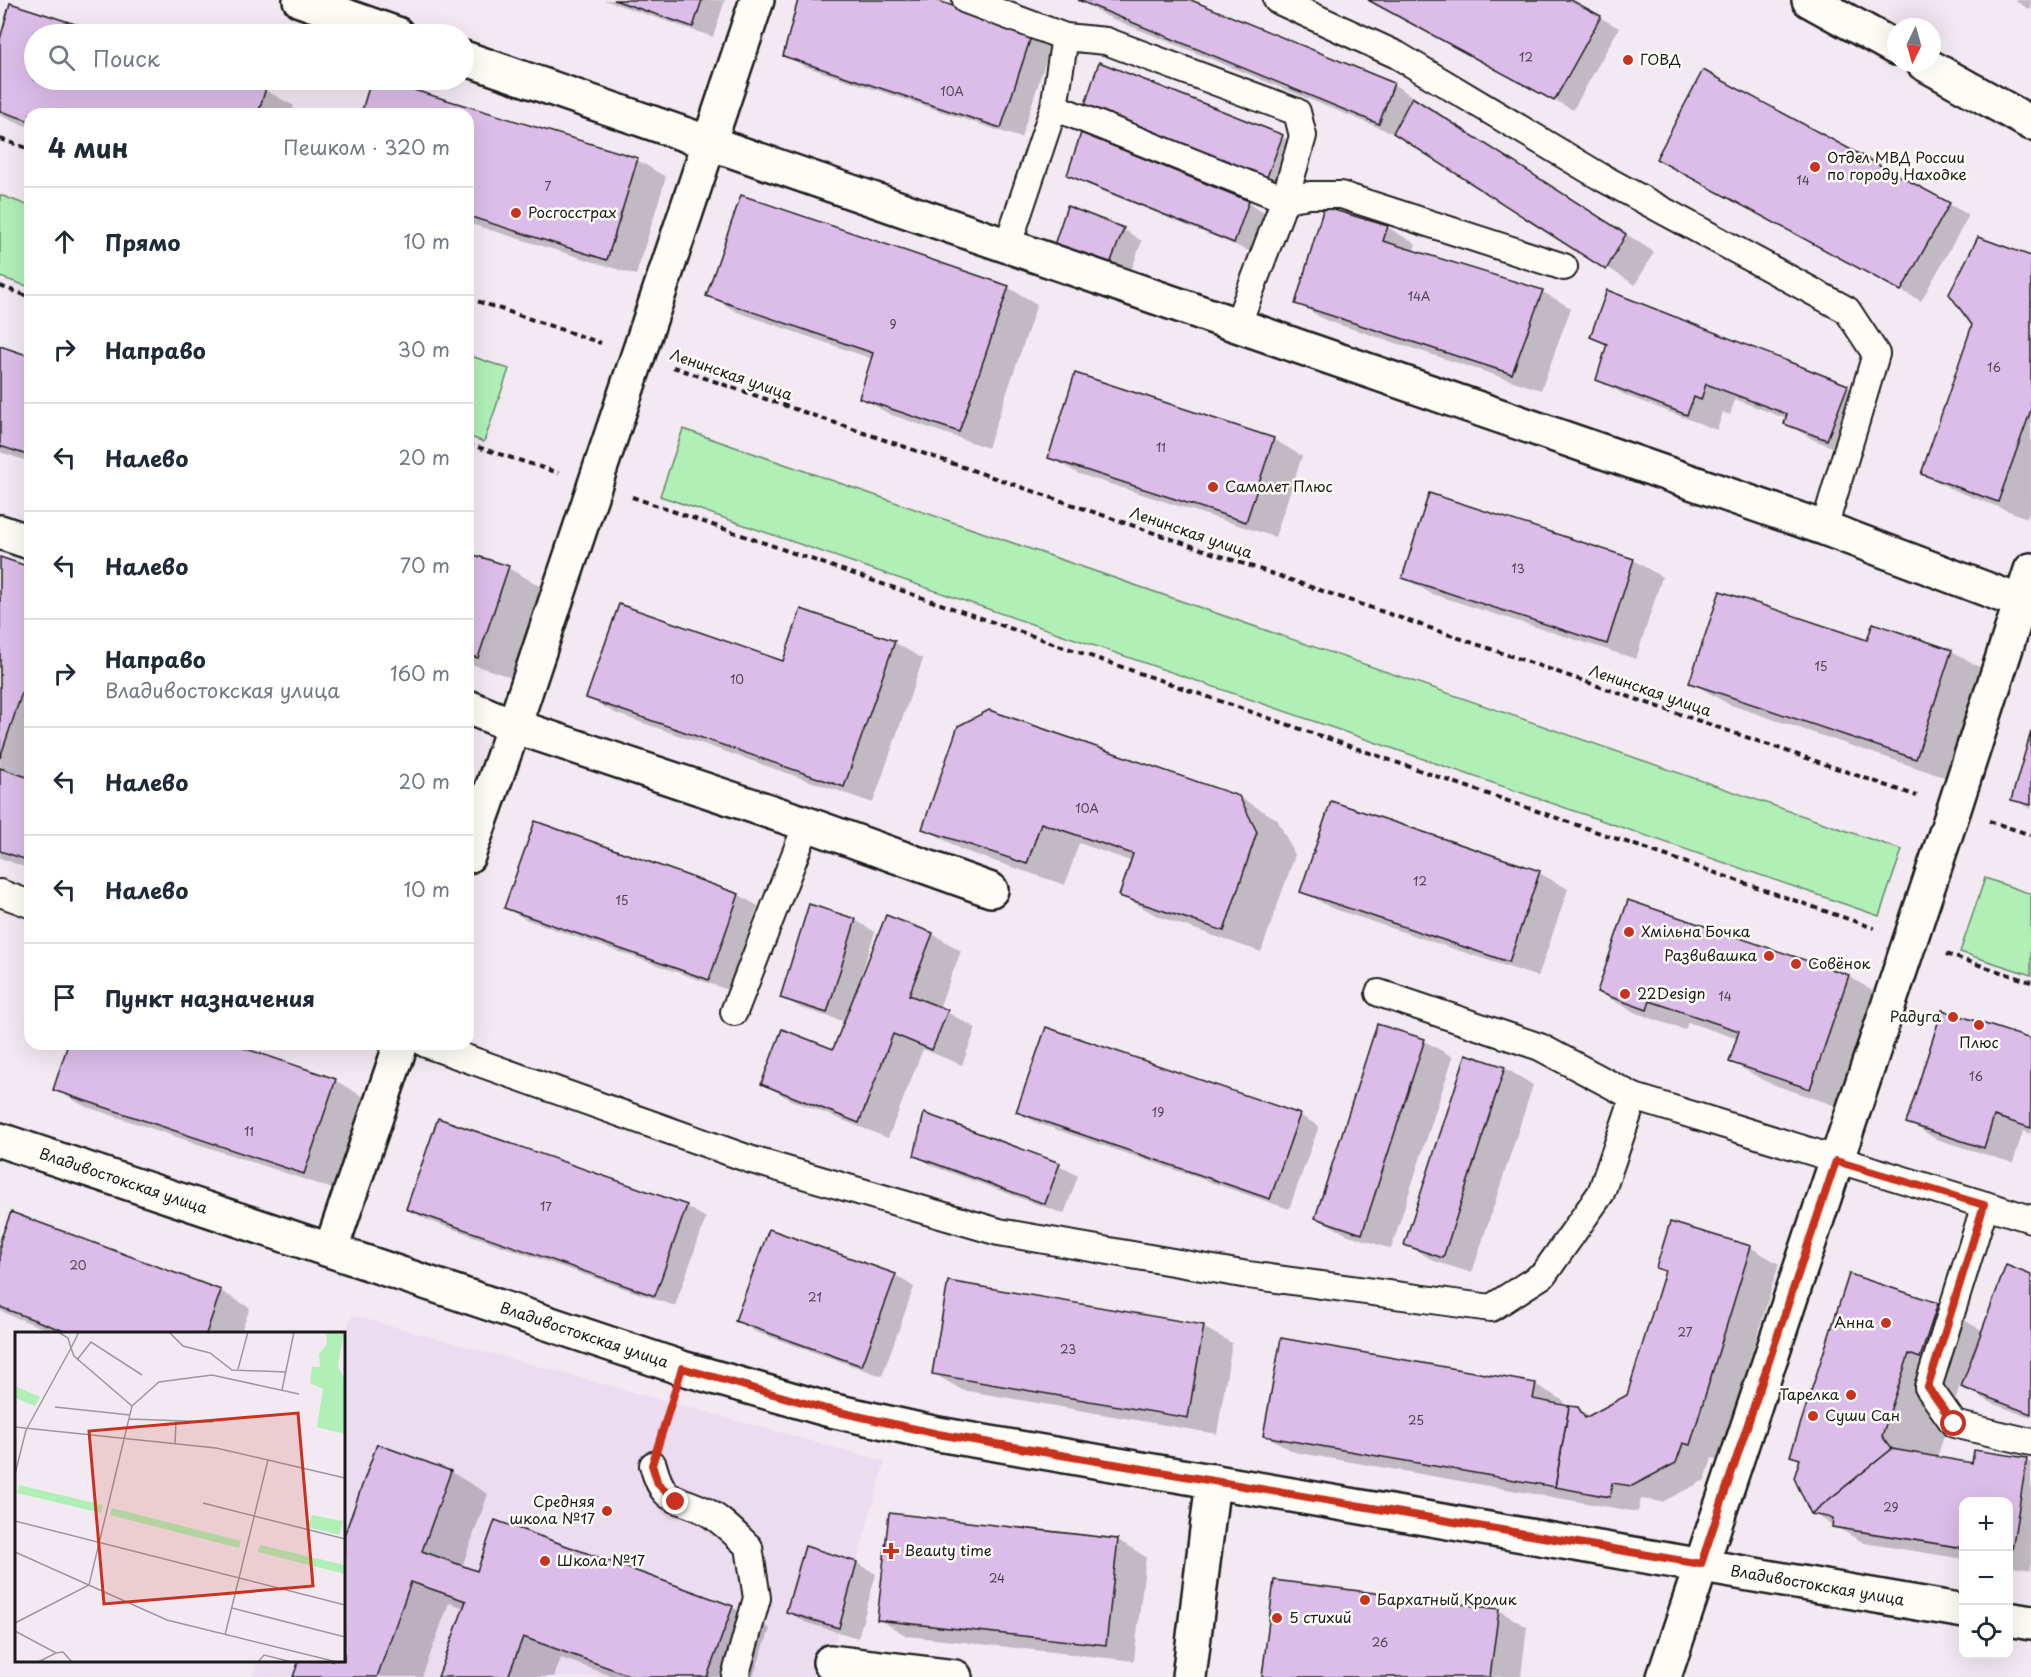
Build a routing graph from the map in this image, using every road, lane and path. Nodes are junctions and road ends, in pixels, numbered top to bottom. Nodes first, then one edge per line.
1 (300, 0) edge
2 (757, 0) edge
3 (966, 0) edge
4 (1277, 0) edge
5 (1809, 0) edge
6 (368, 24) edge
7 (1065, 37) junction
8 (1887, 43) edge
9 (474, 62) edge
10 (1939, 72) edge
11 (1054, 107) junction
12 (2031, 123) edge
13 (0, 139) edge
14 (710, 145) junction
15 (24, 147) edge
16 (1284, 199) junction
17 (1007, 247) junction
18 (1564, 267) dead end
19 (0, 286) edge
20 (24, 295) edge
21 (474, 300) edge
22 (1237, 326) junction
23 (639, 356) junction
24 (474, 446) edge
25 (488, 451) dead end
26 (647, 502) dead end
27 (1824, 528) junction
28 (0, 532) edge
29 (24, 540) edge
30 (2031, 570) edge
31 (2026, 604) edge
32 (474, 709) edge
33 (514, 726) junction
34 (1905, 792) dead end
35 (807, 824) junction
36 (2008, 827) dead end
37 (2031, 835) edge
38 (474, 839) edge
39 (991, 890) dead end
40 (0, 893) edge
41 (24, 902) edge
42 (1879, 930) dead end
43 (1958, 958) dead end
44 (2031, 982) edge
45 (1379, 993) dead end
46 (734, 1012) dead end
47 (399, 1050) edge
48 (443, 1050) edge
49 (1634, 1097) junction
50 (0, 1140) edge
51 (1836, 1161) junction
52 (1984, 1205) junction
53 (2031, 1219) edge
54 (331, 1249) junction
55 (682, 1368) junction
56 (2031, 1442) edge
57 (652, 1465) joint
58 (1213, 1481) junction
59 (1701, 1564) junction
60 (1959, 1610) edge
61 (2013, 1620) edge
62 (2031, 1623) edge
63 (830, 1662) dead end
64 (735, 1677) edge
65 (955, 1677) edge
66 (1189, 1677) edge
67 (1664, 1677) edge

1 - 6 street
2 - 14 street
3 - 7 lane
4 - 27 lane
5 - 8 street
7 - 11 lane
7 - 16 lane
9 - 14 street
10 - 12 street
11 - 16 lane
11 - 17 lane
13 - 15 path
14 - 17 street
14 - 23 street
16 - 18 lane
16 - 22 lane
17 - 22 street
19 - 20 path
21 - 23 path, Ленинская улица
22 - 27 street
23 - 33 street
23 - 34 path, Ленинская улица
24 - 25 path
26 - 42 path
27 - 31 street
28 - 29 street
30 - 31 street
31 - 51 street
32 - 33 street
33 - 35 street
33 - 38 street
35 - 39 street
35 - 46 lane
36 - 37 path
40 - 41 lane
43 - 44 path
45 - 49 lane
47 - 54 street
48 - 49 lane
49 - 51 lane
50 - 54 street, Владивостокская улица
51 - 52 lane
51 - 59 street
52 - 53 lane
52 - 56 lane
54 - 55 street, Владивостокская улица
55 - 57 path
55 - 58 street, Владивостокская улица
57 - 64 lane
58 - 59 street, Владивостокская улица
58 - 66 street
59 - 60 street, Владивостокская улица
59 - 67 street
61 - 62 street
63 - 65 street

